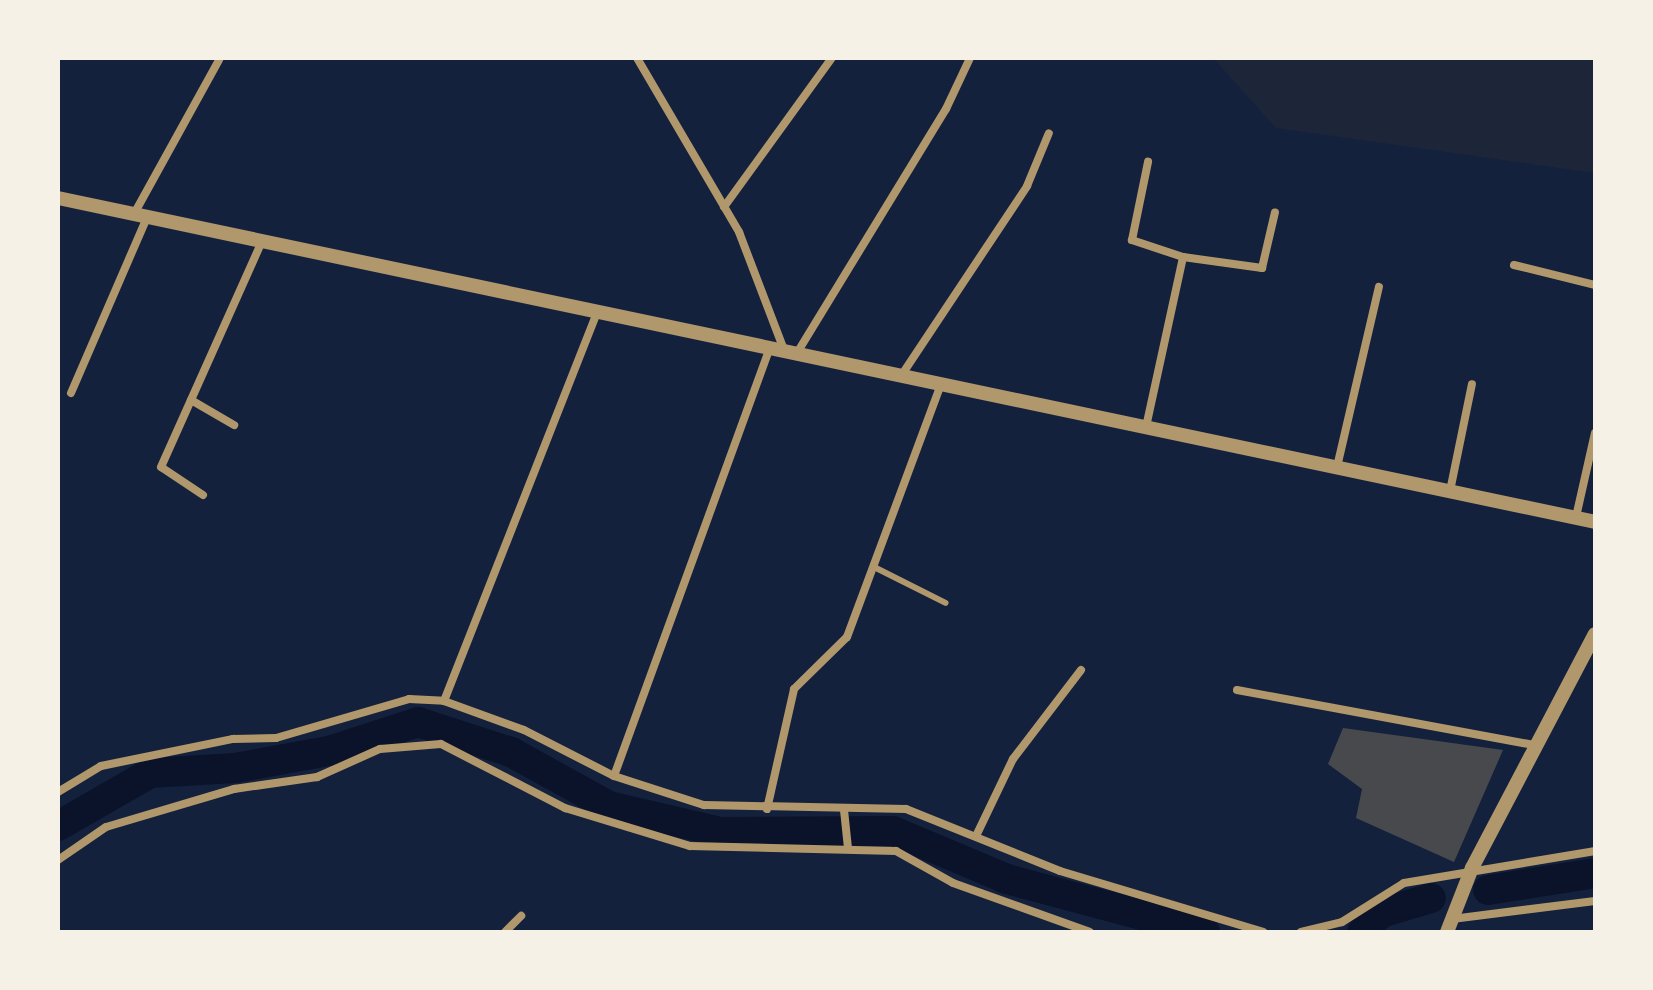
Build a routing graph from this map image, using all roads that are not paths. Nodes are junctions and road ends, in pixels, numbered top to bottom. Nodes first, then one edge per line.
1 (637, 58) edge
2 (832, 58) edge
3 (970, 58) edge
4 (219, 60) edge
5 (1049, 133) dead end
6 (1148, 162) dead end
7 (58, 198) edge
8 (724, 207) junction
9 (1275, 212) dead end
10 (140, 215) junction
11 (262, 241) junction
12 (1183, 257) junction
13 (1514, 265) dead end
14 (1595, 285) edge
15 (1379, 287) dead end
16 (598, 311) junction
17 (784, 350) junction
18 (901, 376) junction
19 (941, 384) junction
20 (1472, 384) dead end
21 (71, 393) dead end
22 (191, 400) junction
23 (234, 425) dead end
24 (1146, 427) junction
25 (1595, 433) edge
26 (1337, 467) junction
27 (1450, 491) junction
28 (203, 495) dead end
29 (1576, 517) junction
30 (1595, 522) edge
31 (874, 567) junction
32 (946, 603) dead end
33 (1595, 634) edge
34 (1081, 670) dead end
35 (1237, 690) dead end
36 (444, 701) junction
37 (1534, 745) junction
38 (614, 776) junction
39 (58, 792) edge
40 (767, 809) junction
41 (844, 810) junction
42 (977, 834) junction
43 (848, 847) junction
44 (1595, 851) edge
45 (58, 860) edge
46 (1472, 868) junction
47 (1595, 901) edge
48 (521, 916) dead end
49 (1449, 926) edge
50 (505, 932) edge
51 (1090, 932) edge
52 (1263, 932) edge
53 (1301, 932) edge

1 - 8 street
2 - 8 street
3 - 17 street
4 - 10 street
5 - 18 street
6 - 12 street
7 - 10 street
8 - 17 street
9 - 12 street
10 - 11 street
10 - 21 street
11 - 16 street
11 - 22 street
12 - 24 street
13 - 14 street
15 - 26 street
16 - 17 street
16 - 36 street
17 - 18 street
17 - 38 street
18 - 19 street
19 - 24 street
19 - 31 street
20 - 27 street
22 - 23 street
22 - 28 street
24 - 26 street
25 - 29 street
26 - 27 street
27 - 29 street
29 - 30 street
31 - 32 lane
31 - 40 street
33 - 37 street
34 - 42 street
35 - 37 street
36 - 38 street
36 - 39 street
37 - 46 street
38 - 40 street
40 - 41 street
41 - 42 street
41 - 43 street
42 - 52 street
43 - 45 street
43 - 51 street
44 - 46 street
46 - 49 street
46 - 53 street
47 - 49 street
48 - 50 street

